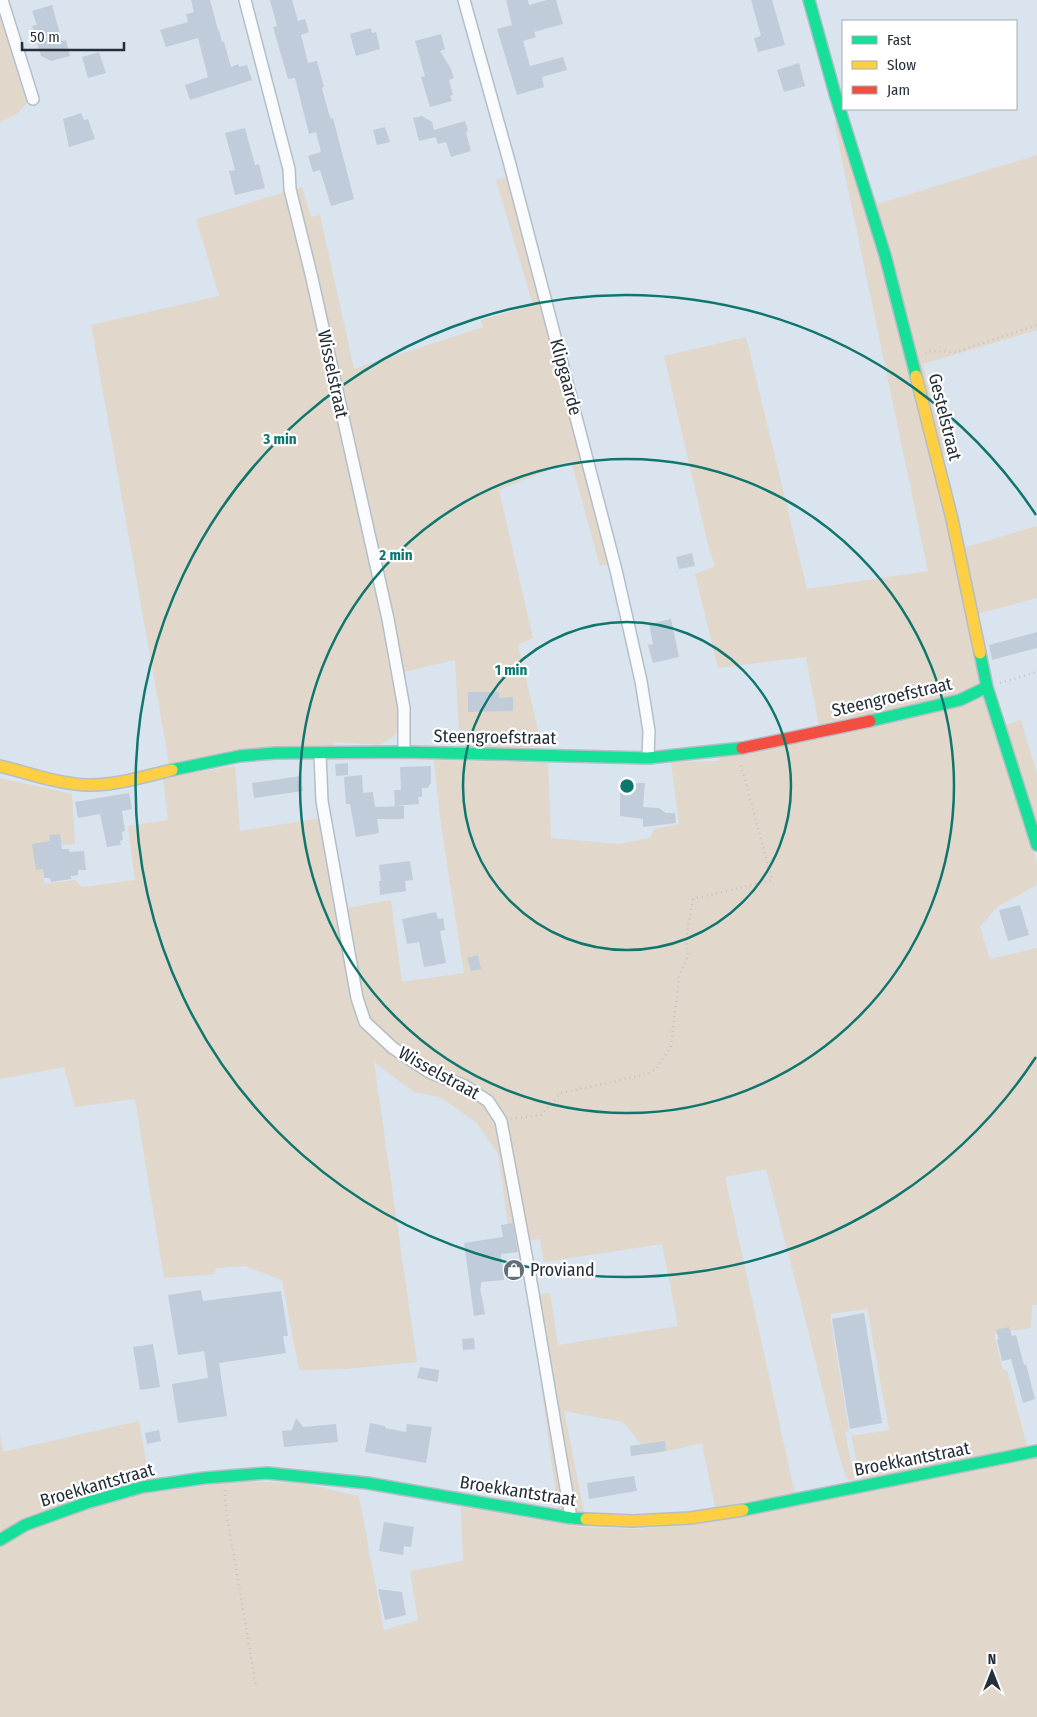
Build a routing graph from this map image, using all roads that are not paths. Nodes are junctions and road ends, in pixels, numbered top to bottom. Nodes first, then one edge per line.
1 (2, 0) edge
2 (245, 0) edge
3 (464, 0) edge
4 (809, 0) edge
5 (33, 99) dead end
6 (987, 687) junction
7 (404, 752) junction
8 (320, 753) junction
9 (648, 758) junction
10 (0, 766) edge
11 (1037, 844) edge
12 (1037, 1451) edge
13 (571, 1518) junction
14 (0, 1540) edge

1 - 5 street
2 - 7 street, Wisselstraat
3 - 9 street, Klipgaarde
4 - 6 street, Gestelstraat
6 - 9 street, Steengroefstraat
6 - 11 street, Gestelstraat
7 - 8 street, Steengroefstraat
7 - 9 street, Steengroefstraat
8 - 10 street, Steengroefstraat
8 - 13 street, Wisselstraat
12 - 13 street, Broekkantstraat
13 - 14 street, Broekkantstraat

